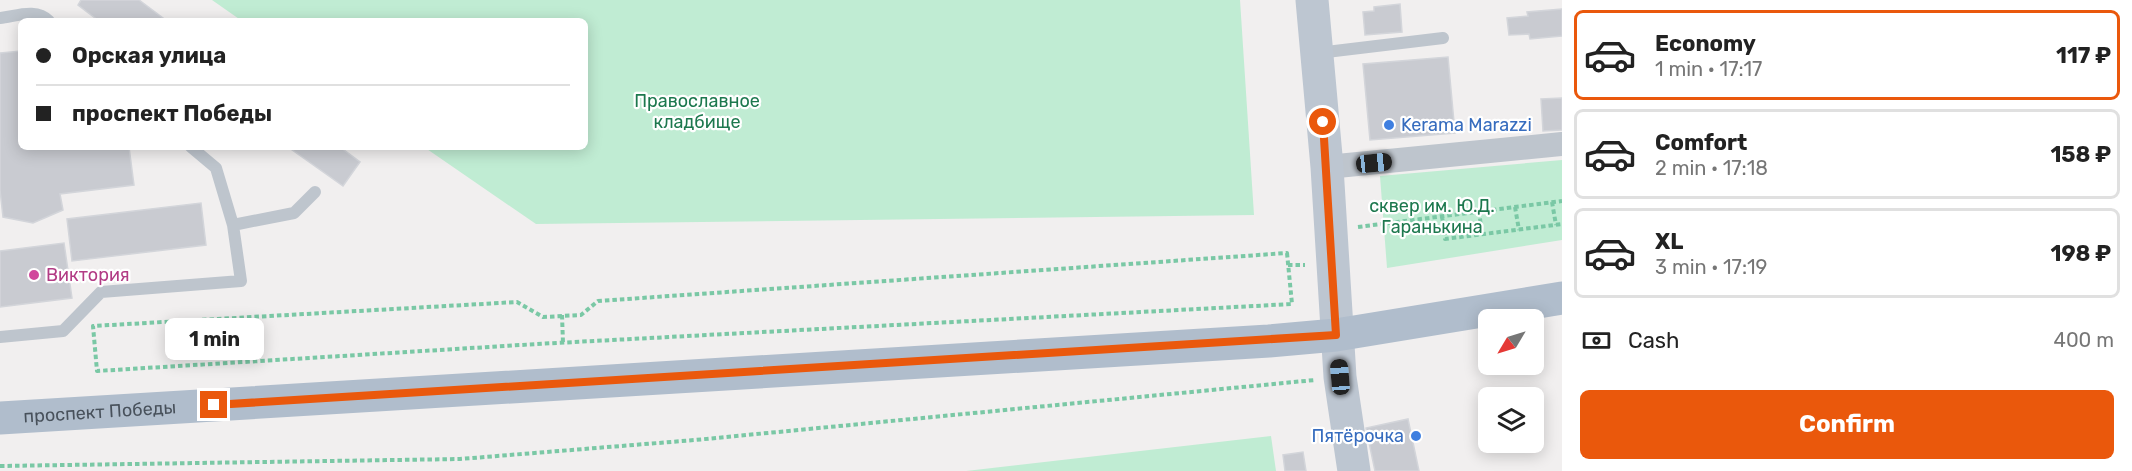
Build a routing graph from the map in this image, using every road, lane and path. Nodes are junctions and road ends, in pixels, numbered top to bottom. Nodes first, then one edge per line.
1 (1312, 0) edge
2 (0, 18) edge
3 (46, 18) edge
4 (1443, 38) dead end
5 (1316, 53) junction
6 (1562, 144) edge
7 (195, 150) edge
8 (1327, 167) junction
9 (315, 192) dead end
10 (1562, 201) edge
11 (1552, 202) junction
12 (1515, 207) junction
13 (1479, 212) junction
14 (1442, 216) junction
15 (1562, 224) edge
16 (233, 225) junction
17 (1556, 225) junction
18 (1519, 230) junction
19 (1482, 234) junction
20 (1358, 235) dead end
21 (1562, 298) edge
22 (562, 315) junction
23 (1336, 335) junction
24 (0, 337) edge
25 (563, 343) junction
26 (1340, 377) junction
27 (0, 418) edge
28 (0, 466) edge
29 (1354, 471) edge

1 - 5 main road
2 - 3 lane
4 - 5 lane
5 - 8 main road
6 - 8 street
7 - 16 lane
8 - 23 main road
9 - 16 lane
10 - 11 path
11 - 12 path
11 - 17 path
12 - 13 path
12 - 18 path
13 - 14 path
13 - 19 path
14 - 19 path
14 - 20 path
15 - 17 path
16 - 24 lane
17 - 18 path
18 - 19 path
21 - 23 main road, проспект Победы
22 - 25 path
22 - 25 path
22 - 25 path
23 - 26 main road
23 - 27 main road, проспект Победы
26 - 28 path
26 - 29 main road

